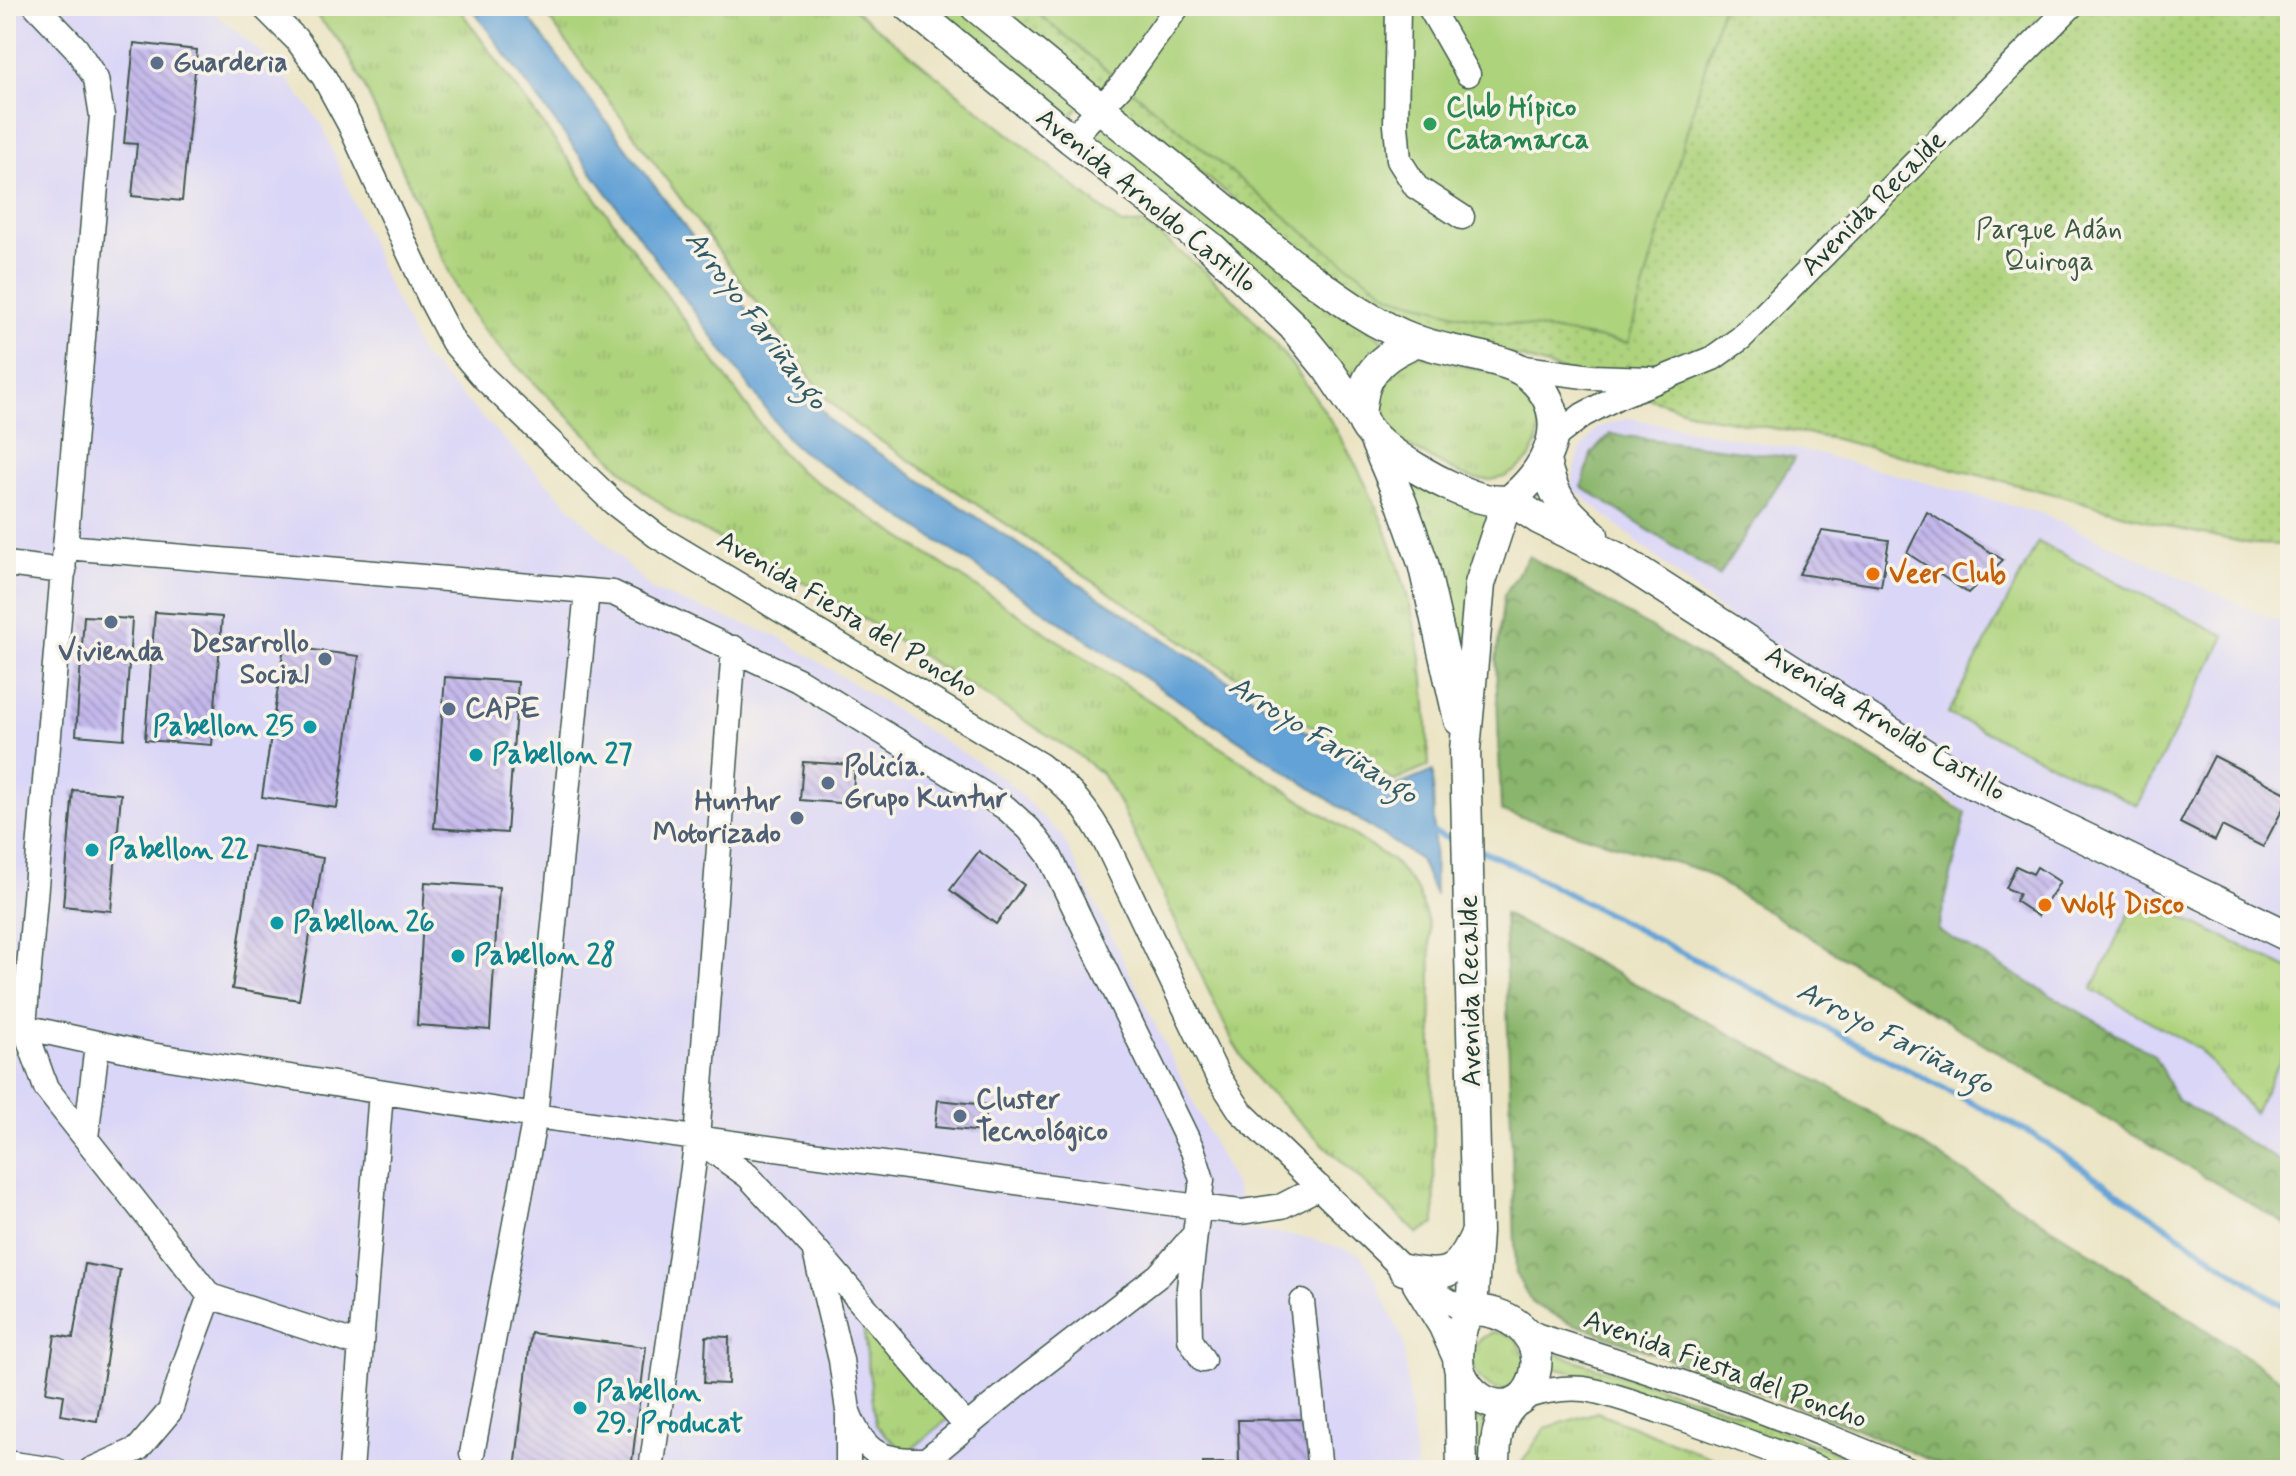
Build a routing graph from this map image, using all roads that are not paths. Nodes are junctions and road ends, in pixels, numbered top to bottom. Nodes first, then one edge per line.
1 (36, 6) edge
2 (263, 6) edge
3 (909, 6) edge
4 (975, 6) edge
5 (1178, 6) edge
6 (1398, 6) edge
7 (1429, 6) edge
8 (2071, 6) edge
9 (1468, 74) dead end
10 (1099, 107) junction
11 (1071, 139) junction
12 (1462, 217) dead end
13 (1418, 341) junction
14 (1514, 366) junction
15 (1661, 379) junction
16 (1367, 427) junction
17 (1549, 450) junction
18 (1509, 501) junction
19 (1618, 558) junction
20 (65, 559) junction
21 (6, 564) edge
22 (587, 591) junction
23 (734, 648) junction
24 (1465, 750) junction
25 (2290, 937) edge
26 (15, 1024) edge
27 (97, 1044) junction
28 (381, 1092) junction
29 (535, 1116) junction
30 (86, 1138) junction
31 (697, 1139) junction
32 (1319, 1187) junction
33 (1198, 1207) junction
34 (1477, 1232) junction
35 (1195, 1234) junction
36 (814, 1248) junction
37 (1404, 1270) junction
38 (210, 1296) junction
39 (1302, 1302) dead end
40 (1470, 1312) junction
41 (1516, 1323) junction
42 (361, 1345) junction
43 (1203, 1360) dead end
44 (1459, 1370) junction
45 (1518, 1400) junction
46 (848, 1411) junction
47 (967, 1427) junction
48 (472, 1454) dead end
49 (6, 1463) edge
50 (922, 1465) edge
51 (55, 1470) edge
52 (91, 1470) edge
53 (351, 1470) edge
54 (651, 1470) edge
55 (848, 1470) edge
56 (1320, 1470) edge
57 (1462, 1470) edge
58 (1495, 1470) edge
59 (1822, 1470) edge
60 (1908, 1470) edge

1 - 20 street
2 - 32 street, Avenida Fiesta del Poncho
3 - 11 main road, Avenida Arnoldo Castillo
4 - 10 main road, Avenida Arnoldo Castillo
5 - 10 street
6 - 12 street
7 - 9 street
8 - 15 street, Avenida Recalde
10 - 11 street
10 - 13 main road, Avenida Arnoldo Castillo
11 - 16 main road, Avenida Arnoldo Castillo
13 - 14 main road
13 - 16 main road
14 - 15 street, Avenida Recalde
14 - 17 main road
15 - 17 street, Avenida Recalde
16 - 18 main road
16 - 24 main road, Avenida Recalde
17 - 18 main road
17 - 19 main road, Avenida Arnoldo Castillo
18 - 19 main road, Avenida Arnoldo Castillo
18 - 24 main road, Avenida Recalde
19 - 25 main road, Avenida Arnoldo Castillo
20 - 21 street
20 - 22 street
20 - 26 street
22 - 23 street
22 - 29 street
23 - 31 street
23 - 33 street
24 - 34 main road, Avenida Recalde
26 - 27 street
26 - 30 street
27 - 28 street
27 - 30 street
28 - 29 street
28 - 42 street
29 - 31 street
29 - 48 street
30 - 38 street
31 - 33 street
31 - 36 street
31 - 54 street
32 - 33 street
32 - 37 street, Avenida Fiesta del Poncho
33 - 35 street
34 - 37 main road
34 - 40 main road, Avenida Recalde
34 - 41 main road, Avenida Recalde
35 - 43 street
35 - 47 street
36 - 46 street
36 - 47 street
37 - 40 street, Avenida Fiesta del Poncho
37 - 44 street, Avenida Fiesta del Poncho
38 - 42 street
38 - 52 street
39 - 56 street
40 - 41 main road
40 - 44 main road
41 - 45 main road
41 - 60 street, Avenida Fiesta del Poncho
42 - 53 street
44 - 45 main road
44 - 57 main road
45 - 58 main road
45 - 59 street
46 - 50 street
46 - 55 street
47 - 50 street
49 - 51 street

